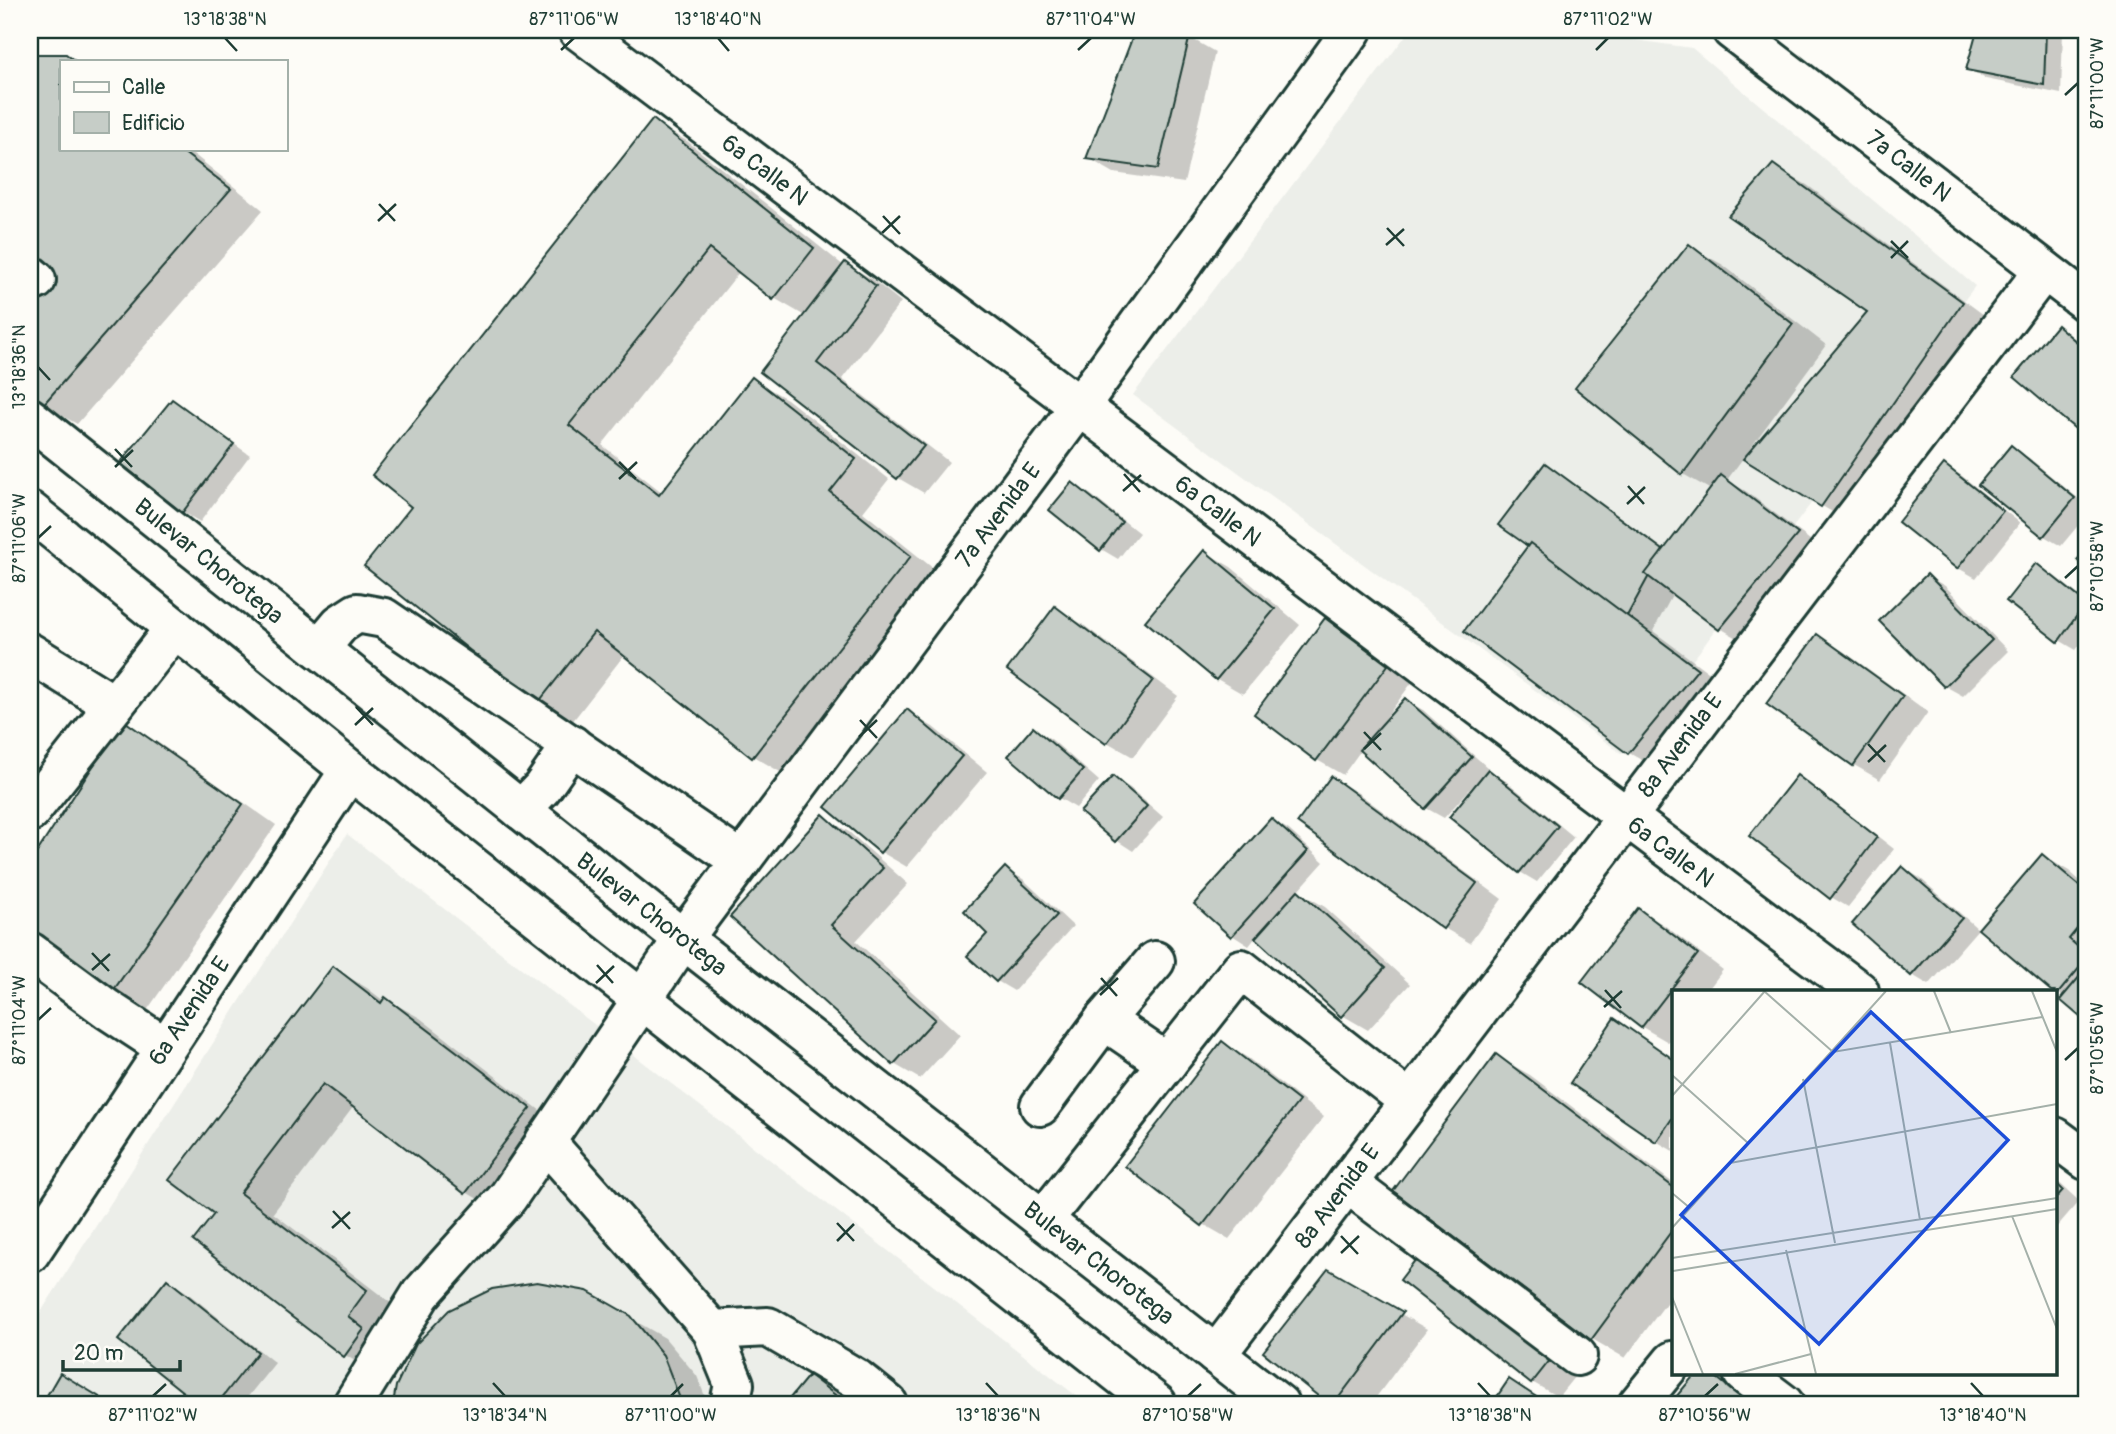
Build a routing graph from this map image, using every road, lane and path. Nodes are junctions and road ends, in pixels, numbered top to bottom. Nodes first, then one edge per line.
1 (578, 30) edge
2 (1352, 30) edge
3 (1732, 30) edge
4 (2044, 270) junction
5 (2086, 302) edge
6 (1079, 407) junction
7 (30, 418) edge
8 (30, 511) edge
9 (175, 628) junction
10 (319, 649) junction
11 (30, 653) edge
12 (114, 705) junction
13 (572, 745) junction
14 (350, 770) junction
15 (521, 810) junction
16 (30, 812) edge
17 (1624, 817) junction
18 (741, 861) junction
19 (683, 939) junction
20 (30, 952) edge
21 (1156, 961) dead end
22 (1858, 990) edge
23 (642, 999) junction
24 (1104, 1020) junction
25 (165, 1047) junction
26 (1167, 1063) junction
27 (1409, 1101) junction
28 (1040, 1106) dead end
29 (2056, 1138) edge
30 (545, 1141) junction
31 (2086, 1160) edge
32 (1347, 1183) junction
33 (1043, 1220) junction
34 (30, 1253) edge
35 (712, 1330) junction
36 (1216, 1354) junction
37 (1577, 1356) dead end
38 (1672, 1362) edge
39 (1744, 1374) edge
40 (353, 1404) edge
41 (730, 1404) edge
42 (888, 1404) edge
43 (1157, 1404) edge
44 (1279, 1404) edge
45 (1637, 1404) edge
46 (1784, 1404) edge

1 - 6 main road, 6a Calle N
2 - 6 main road, 7a Avenida E
3 - 4 main road, 7a Calle N
4 - 5 main road, 7a Calle N
4 - 17 main road, 8a Avenida E
6 - 17 main road, 6a Calle N
6 - 18 main road, 7a Avenida E
7 - 10 main road, Bulevar Chorotega
8 - 9 main road
9 - 12 main road
9 - 14 main road
10 - 13 main road
10 - 15 main road, Bulevar Chorotega
11 - 12 main road
12 - 16 main road
13 - 15 main road
13 - 18 main road
14 - 23 main road
14 - 25 main road, 6a Avenida E
15 - 19 main road, Bulevar Chorotega
17 - 22 main road, 6a Calle N
17 - 27 main road, 8a Avenida E
18 - 19 main road, 7a Avenida E
19 - 23 main road, 7a Avenida E
19 - 33 main road, Bulevar Chorotega
20 - 25 main road
21 - 24 main road
23 - 30 main road, 7a Avenida E
23 - 43 main road
24 - 26 main road
24 - 28 main road
25 - 34 main road, 6a Avenida E
26 - 27 main road
26 - 33 main road
27 - 32 main road, 8a Avenida E
29 - 31 main road
30 - 35 main road
30 - 40 main road, 7a Avenida E
32 - 36 main road, 8a Avenida E
32 - 37 main road
33 - 36 main road, Bulevar Chorotega
35 - 41 main road
35 - 42 main road
36 - 44 main road, Bulevar Chorotega
38 - 45 main road
39 - 46 main road

